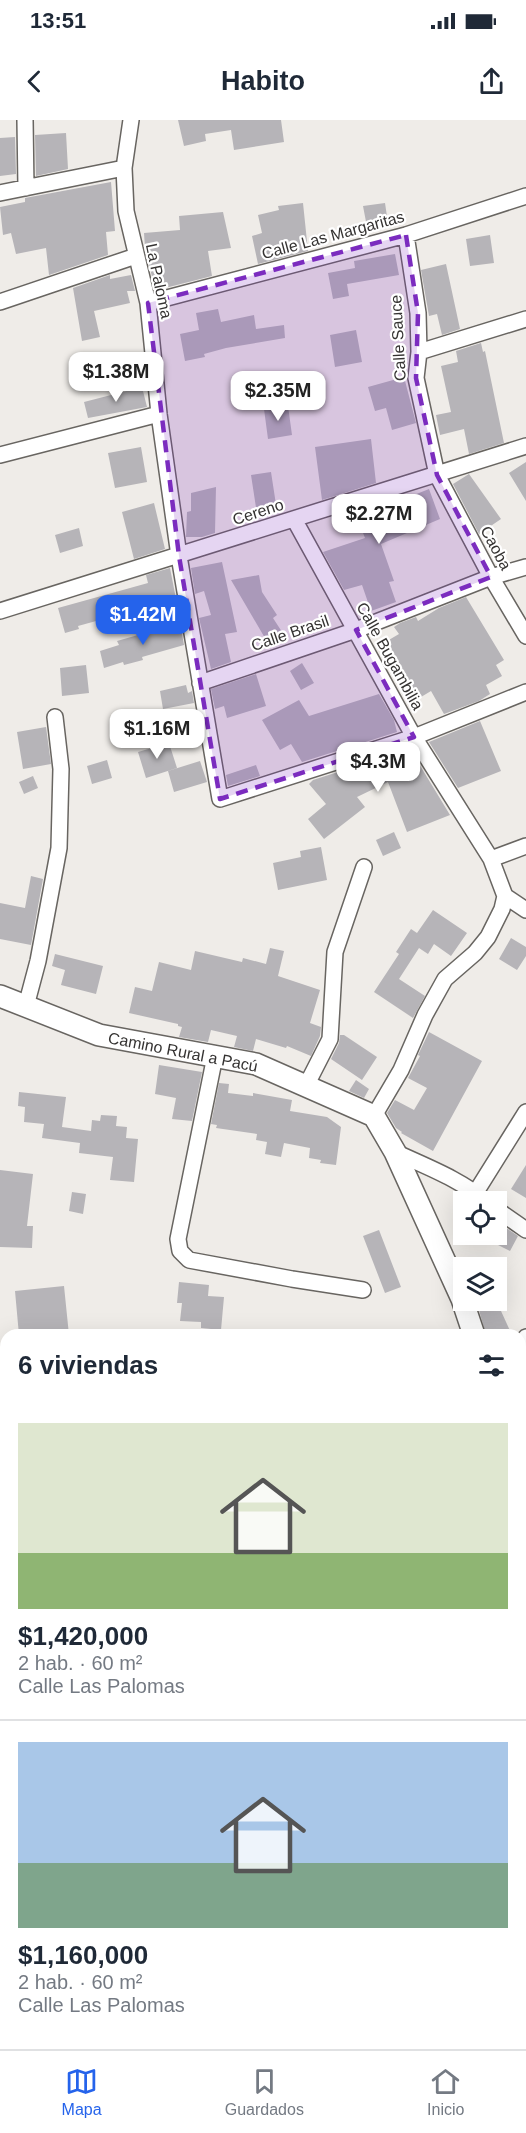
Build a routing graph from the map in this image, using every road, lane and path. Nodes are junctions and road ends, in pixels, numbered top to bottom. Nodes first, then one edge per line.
1 (25, 120) edge
2 (131, 120) edge
3 (124, 168) junction
4 (26, 188) junction
5 (0, 193) edge
6 (526, 196) edge
7 (406, 235) junction
8 (136, 256) junction
9 (0, 302) edge
10 (148, 303) junction
11 (526, 319) edge
12 (419, 352) junction
13 (159, 414) junction
14 (526, 446) edge
15 (0, 455) edge
16 (437, 475) junction
17 (294, 519) junction
18 (179, 556) junction
19 (526, 567) edge
20 (491, 577) junction
21 (0, 611) edge
22 (356, 630) junction
23 (526, 636) edge
24 (200, 683) junction
25 (526, 692) edge
26 (56, 717) dead end
27 (414, 737) junction
28 (526, 846) edge
29 (491, 859) junction
30 (364, 867) dead end
31 (505, 896) junction
32 (526, 910) edge
33 (0, 996) edge
34 (26, 1006) junction
35 (215, 1056) junction
36 (306, 1086) junction
37 (526, 1112) edge
38 (374, 1116) junction
39 (395, 1152) junction
40 (470, 1191) edge
41 (485, 1191) edge
42 (507, 1217) edge
43 (526, 1230) edge
44 (363, 1290) dead end
45 (472, 1329) edge

1 - 4 street
2 - 3 street, La Paloma
3 - 4 street
3 - 8 street, La Paloma
4 - 5 street
6 - 7 street, Calle Las Margaritas
7 - 10 street, Calle Las Margaritas
7 - 12 street, Calle Sauce
8 - 9 street
8 - 10 street, La Paloma
10 - 13 street, La Paloma
11 - 12 street
12 - 16 street, Calle Sauce
13 - 15 street
13 - 18 street, La Paloma
14 - 16 street, Cereno
16 - 17 street, Cereno
16 - 20 street, Caoba
17 - 18 street, Cereno
17 - 22 street, Calle Bugambilia
18 - 21 street, Cereno
18 - 24 street, La Paloma
19 - 20 street, Calle Brasil
20 - 22 street, Calle Brasil
20 - 23 street, Caoba
22 - 24 street, Calle Brasil
22 - 27 street, Calle Bugambilia
24 - 27 street, La Paloma
25 - 27 street
26 - 34 street
27 - 29 street, Calle Bugambilia
28 - 29 street
29 - 31 street, Calle Bugambilia
30 - 36 street
31 - 32 street
31 - 38 street
33 - 34 street, Camino Rural a Pacú
34 - 35 street, Camino Rural a Pacú
35 - 36 street, Camino Rural a Pacú
35 - 44 street
36 - 38 street, Camino Rural a Pacú
37 - 41 street
38 - 39 street
39 - 40 street
39 - 45 street
42 - 43 street

